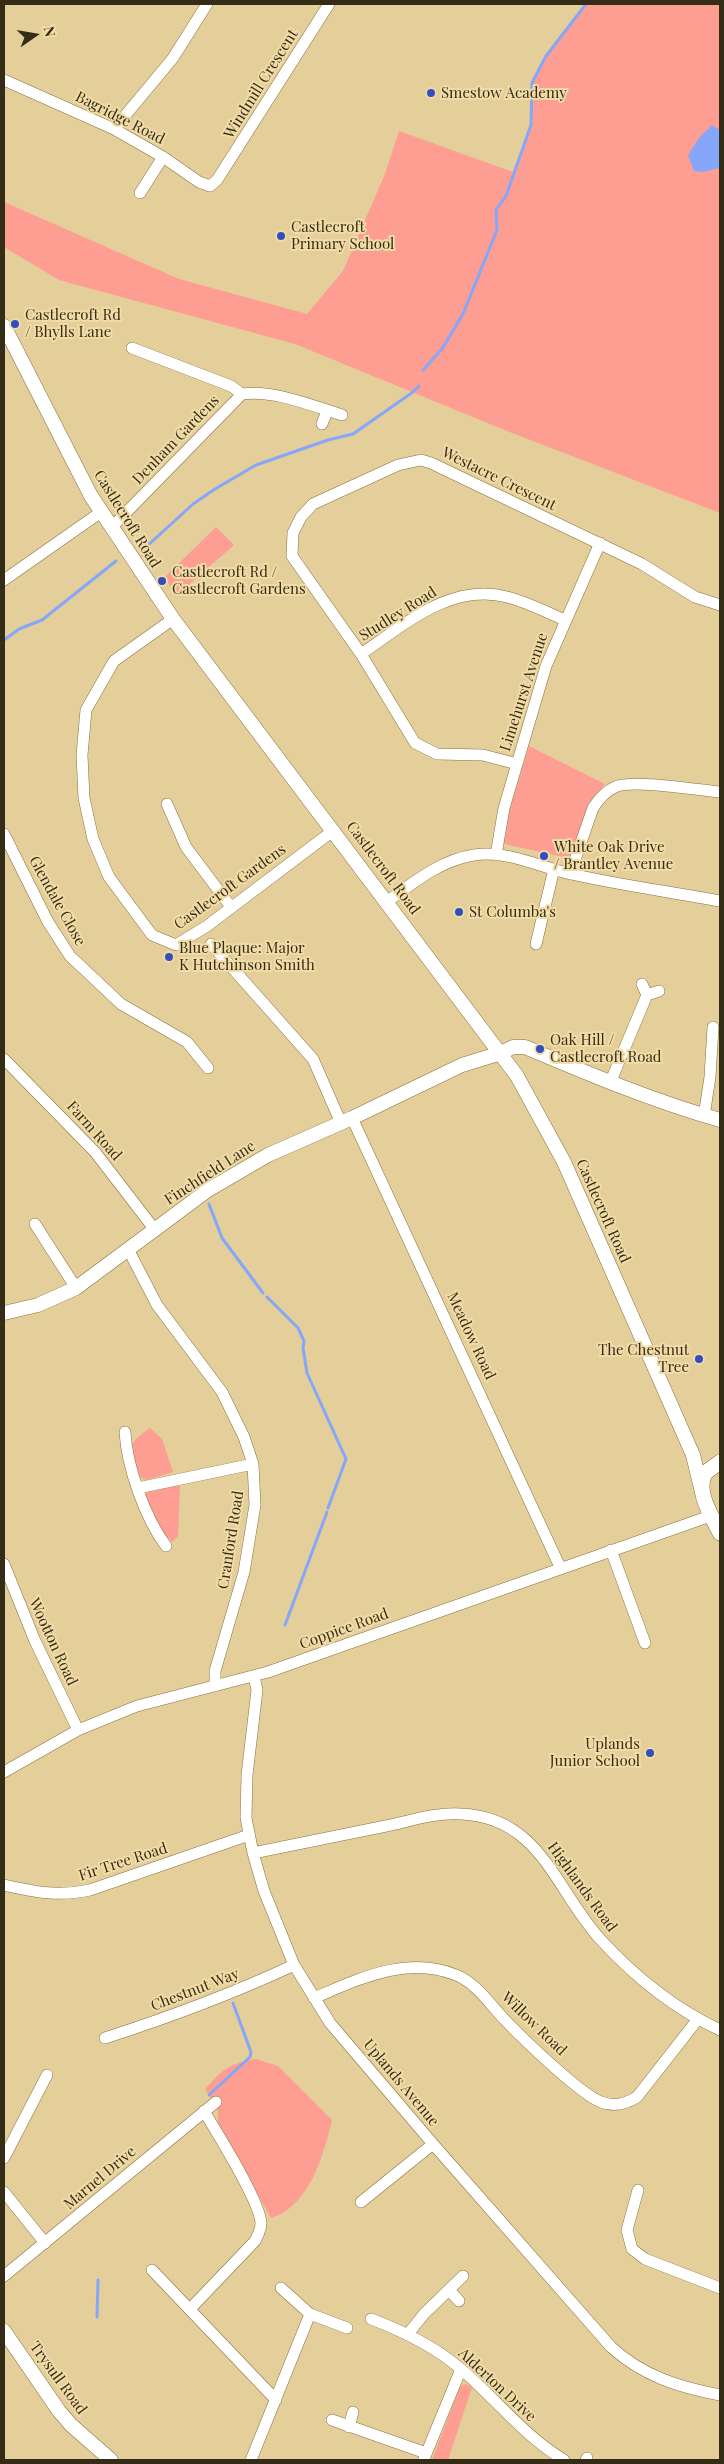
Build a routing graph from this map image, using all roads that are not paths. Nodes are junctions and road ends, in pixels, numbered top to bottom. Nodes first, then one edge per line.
1 (207, 4) edge
2 (329, 4) edge
3 (4, 80) edge
4 (114, 128) junction
5 (163, 157) junction
6 (217, 180) joint
7 (140, 193) dead end
8 (4, 326) edge
9 (138, 354) dead end
10 (242, 394) junction
11 (328, 410) junction
12 (342, 415) dead end
13 (322, 424) dead end
14 (101, 512) junction
15 (111, 528) junction
16 (600, 543) junction
17 (4, 580) edge
18 (720, 605) edge
19 (173, 619) junction
20 (565, 620) junction
21 (361, 654) junction
22 (516, 764) junction
23 (720, 792) edge
24 (167, 804) dead end
25 (334, 830) junction
26 (4, 834) edge
27 (496, 855) junction
28 (554, 869) junction
29 (570, 874) junction
30 (388, 901) junction
31 (720, 901) edge
32 (231, 907) junction
33 (211, 944) dead end
34 (536, 944) dead end
35 (642, 984) dead end
36 (659, 991) dead end
37 (647, 995) junction
38 (712, 1026) edge
39 (501, 1054) junction
40 (4, 1059) edge
41 (208, 1068) dead end
42 (610, 1083) junction
43 (704, 1116) junction
44 (720, 1120) edge
45 (346, 1121) junction
46 (35, 1224) dead end
47 (155, 1230) junction
48 (129, 1251) junction
49 (76, 1288) junction
50 (4, 1314) edge
51 (125, 1432) dead end
52 (693, 1455) junction
53 (253, 1464) junction
54 (717, 1466) edge
55 (138, 1488) junction
56 (701, 1488) junction
57 (709, 1514) edge
58 (720, 1533) edge
59 (166, 1546) dead end
60 (611, 1550) junction
61 (4, 1564) edge
62 (560, 1567) junction
63 (645, 1643) dead end
64 (254, 1676) junction
65 (215, 1686) junction
66 (78, 1730) junction
67 (4, 1772) edge
68 (249, 1835) junction
69 (253, 1853) junction
70 (4, 1885) edge
71 (294, 1964) junction
72 (314, 1998) junction
73 (698, 2020) junction
74 (720, 2030) edge
75 (105, 2038) dead end
76 (47, 2075) dead end
77 (216, 2102) dead end
78 (204, 2111) junction
79 (433, 2144) junction
80 (4, 2158) edge
81 (638, 2190) dead end
82 (4, 2192) edge
83 (362, 2202) dead end
84 (634, 2202) junction
85 (646, 2205) dead end
86 (46, 2243) junction
87 (152, 2270) dead end
88 (4, 2276) edge
89 (463, 2276) dead end
90 (281, 2288) dead end
91 (720, 2288) edge
92 (450, 2291) junction
93 (459, 2301) dead end
94 (190, 2309) junction
95 (310, 2314) junction
96 (370, 2320) dead end
97 (347, 2328) dead end
98 (4, 2331) edge
99 (408, 2334) junction
100 (461, 2369) junction
101 (720, 2395) edge
102 (276, 2400) junction
103 (353, 2412) dead end
104 (332, 2420) dead end
105 (349, 2426) junction
106 (425, 2457) edge
107 (111, 2460) edge
108 (251, 2460) edge
109 (564, 2460) edge

1 - 4 street
2 - 6 street, Windmill Crescent
3 - 4 street, Bagridge Road
4 - 5 street, Bagridge Road
5 - 6 street, Bagridge Road
5 - 7 street
8 - 14 street, Castlecroft Road
9 - 10 street, Denham Gardens
10 - 11 street, Denham Gardens
10 - 15 street, Denham Gardens
11 - 12 street, Denham Gardens
11 - 13 street
14 - 15 street, Castlecroft Road
14 - 17 street
15 - 19 street, Castlecroft Road
16 - 18 street, Westacre Crescent
16 - 20 street, Limehurst Avenue
16 - 21 street, Westacre Crescent
19 - 25 street, Castlecroft Road
19 - 32 street, Castlecroft Gardens
20 - 21 street, Studley Road
20 - 22 street, Limehurst Avenue
21 - 22 street, Westacre Crescent
22 - 27 street, Limehurst Avenue
23 - 29 street
24 - 32 street
25 - 30 street, Castlecroft Road
25 - 32 street, Castlecroft Gardens
26 - 41 street, Glendale Close
27 - 28 street
27 - 30 street
28 - 29 street
28 - 34 street
29 - 31 street
30 - 39 street, Castlecroft Road
33 - 45 street, Meadow Road
35 - 37 street
36 - 37 street
37 - 42 street
38 - 43 street
39 - 42 street, Finchfield Lane
39 - 45 street, Finchfield Lane
39 - 52 street, Castlecroft Road
40 - 47 street, Farm Road
42 - 43 street, Finchfield Lane
43 - 44 street, Finchfield Lane
45 - 47 street, Finchfield Lane
45 - 62 street, Meadow Road
46 - 49 street
47 - 48 street, Finchfield Lane
48 - 49 street, Finchfield Lane
48 - 53 street, Cranford Road
49 - 50 street, Finchfield Lane
51 - 55 street
52 - 54 street
52 - 56 street, Castlecroft Road
53 - 55 street
53 - 65 street, Cranford Road
54 - 56 main road
55 - 59 street
56 - 57 main road
57 - 58 main road
57 - 60 street, Coppice Road
60 - 62 street, Coppice Road
60 - 63 street
61 - 66 street, Wootton Road
62 - 64 street, Coppice Road
64 - 65 street, Coppice Road
64 - 68 street, Uplands Avenue
65 - 66 street, Coppice Road
66 - 67 street, Coppice Road
68 - 69 street, Uplands Avenue
68 - 70 street, Fir Tree Road
69 - 71 street, Uplands Avenue
69 - 73 street, Highlands Road
71 - 72 street, Uplands Avenue
71 - 75 street, Chestnut Way
72 - 73 street, Willow Road
72 - 79 street, Uplands Avenue
73 - 74 street, Highlands Road
76 - 80 street
77 - 78 street, Marnel Drive
78 - 86 street, Marnel Drive
78 - 94 street
79 - 83 street
79 - 101 street, Uplands Avenue
81 - 84 street
82 - 86 street
84 - 85 street
84 - 91 street
86 - 88 street, Marnel Drive
87 - 94 street
89 - 92 street
90 - 95 street
92 - 93 street
92 - 99 street
94 - 102 street
95 - 97 street
95 - 102 street
96 - 99 street, Alderton Drive
98 - 107 street, Trysull Road
99 - 100 street, Alderton Drive
100 - 106 street
100 - 109 street, Alderton Drive
102 - 108 street
103 - 105 street
104 - 105 street
105 - 106 street

